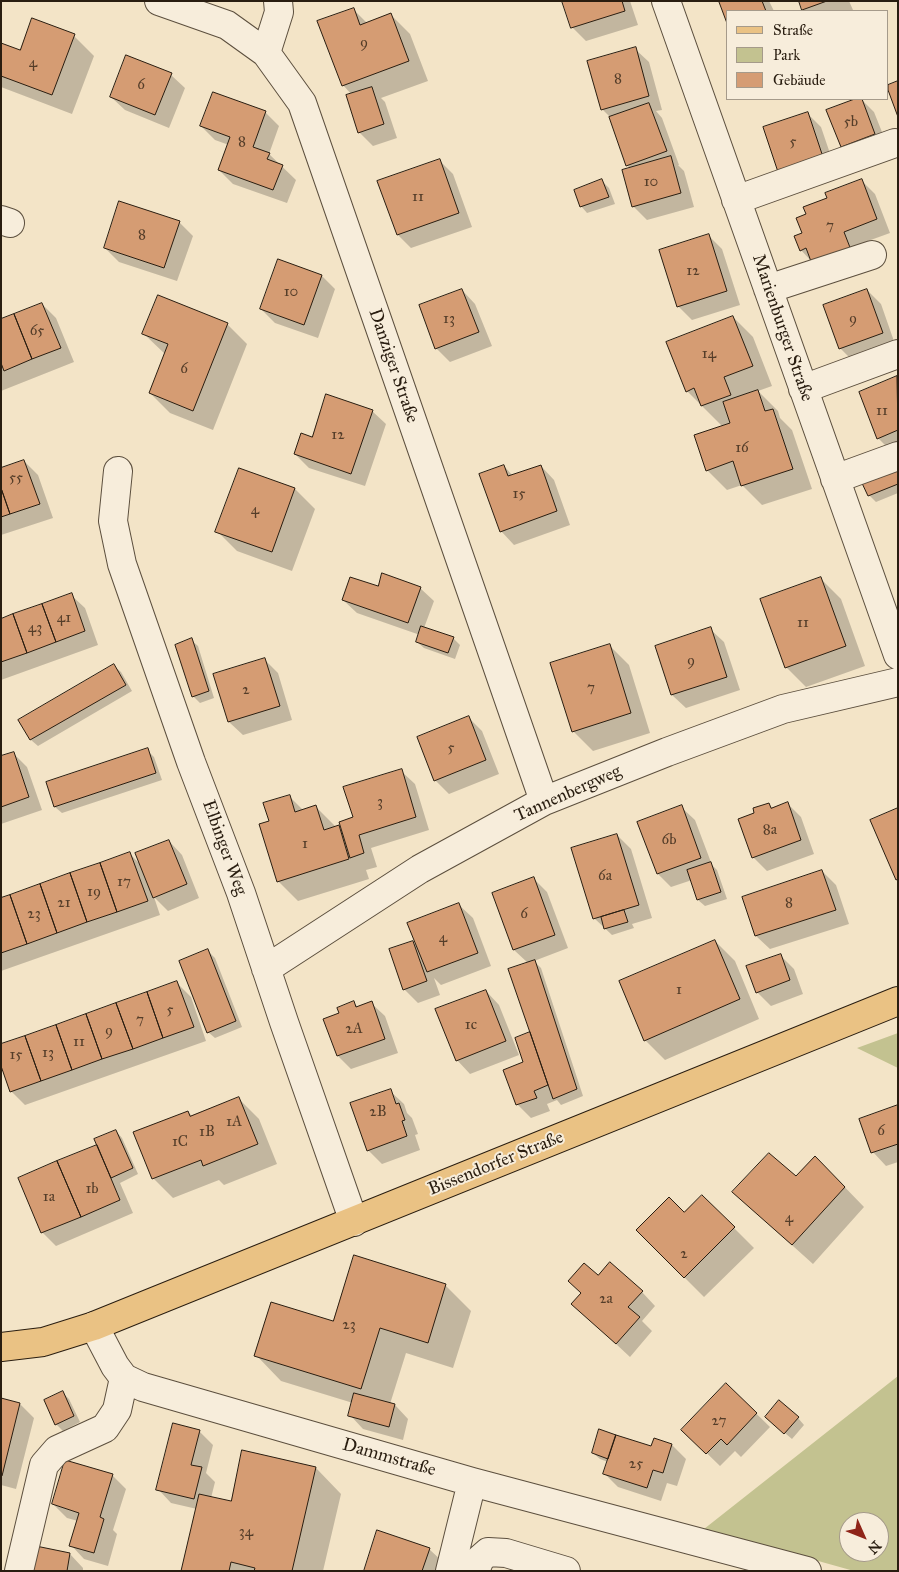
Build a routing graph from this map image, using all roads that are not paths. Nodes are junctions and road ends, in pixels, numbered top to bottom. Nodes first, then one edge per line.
1 (158, 1) edge
2 (278, 1) edge
3 (666, 1) edge
4 (266, 54) junction
5 (895, 144) dead end
6 (736, 200) junction
7 (872, 255) dead end
8 (768, 289) junction
9 (898, 354) edge
10 (804, 389) junction
11 (898, 456) edge
12 (118, 471) dead end
13 (835, 479) junction
14 (898, 655) edge
15 (898, 682) edge
16 (544, 801) junction
17 (266, 969) junction
18 (898, 1001) edge
19 (354, 1222) junction
20 (94, 1326) junction
21 (1, 1347) edge
22 (124, 1378) junction
23 (472, 1482) junction
24 (19, 1571) edge
25 (450, 1571) edge
26 (475, 1571) edge
27 (566, 1571) edge
28 (807, 1571) edge

1 - 4 street, Danziger Straße
2 - 4 street
3 - 6 street, Marienburger Straße
4 - 16 street, Danziger Straße
5 - 6 street
6 - 8 street, Marienburger Straße
7 - 8 street
8 - 10 street, Marienburger Straße
9 - 10 street
10 - 13 street, Marienburger Straße
11 - 13 street
12 - 17 street, Elbinger Weg
13 - 14 street, Marienburger Straße
15 - 16 street, Tannenbergweg
16 - 17 street, Tannenbergweg
17 - 19 street, Elbinger Weg
18 - 19 main road, Bissendorfer Straße
19 - 20 main road, Bissendorfer Straße
20 - 21 main road
20 - 22 street
22 - 23 street, Dammstraße
22 - 24 street
23 - 25 street
23 - 28 street, Dammstraße
26 - 27 street

